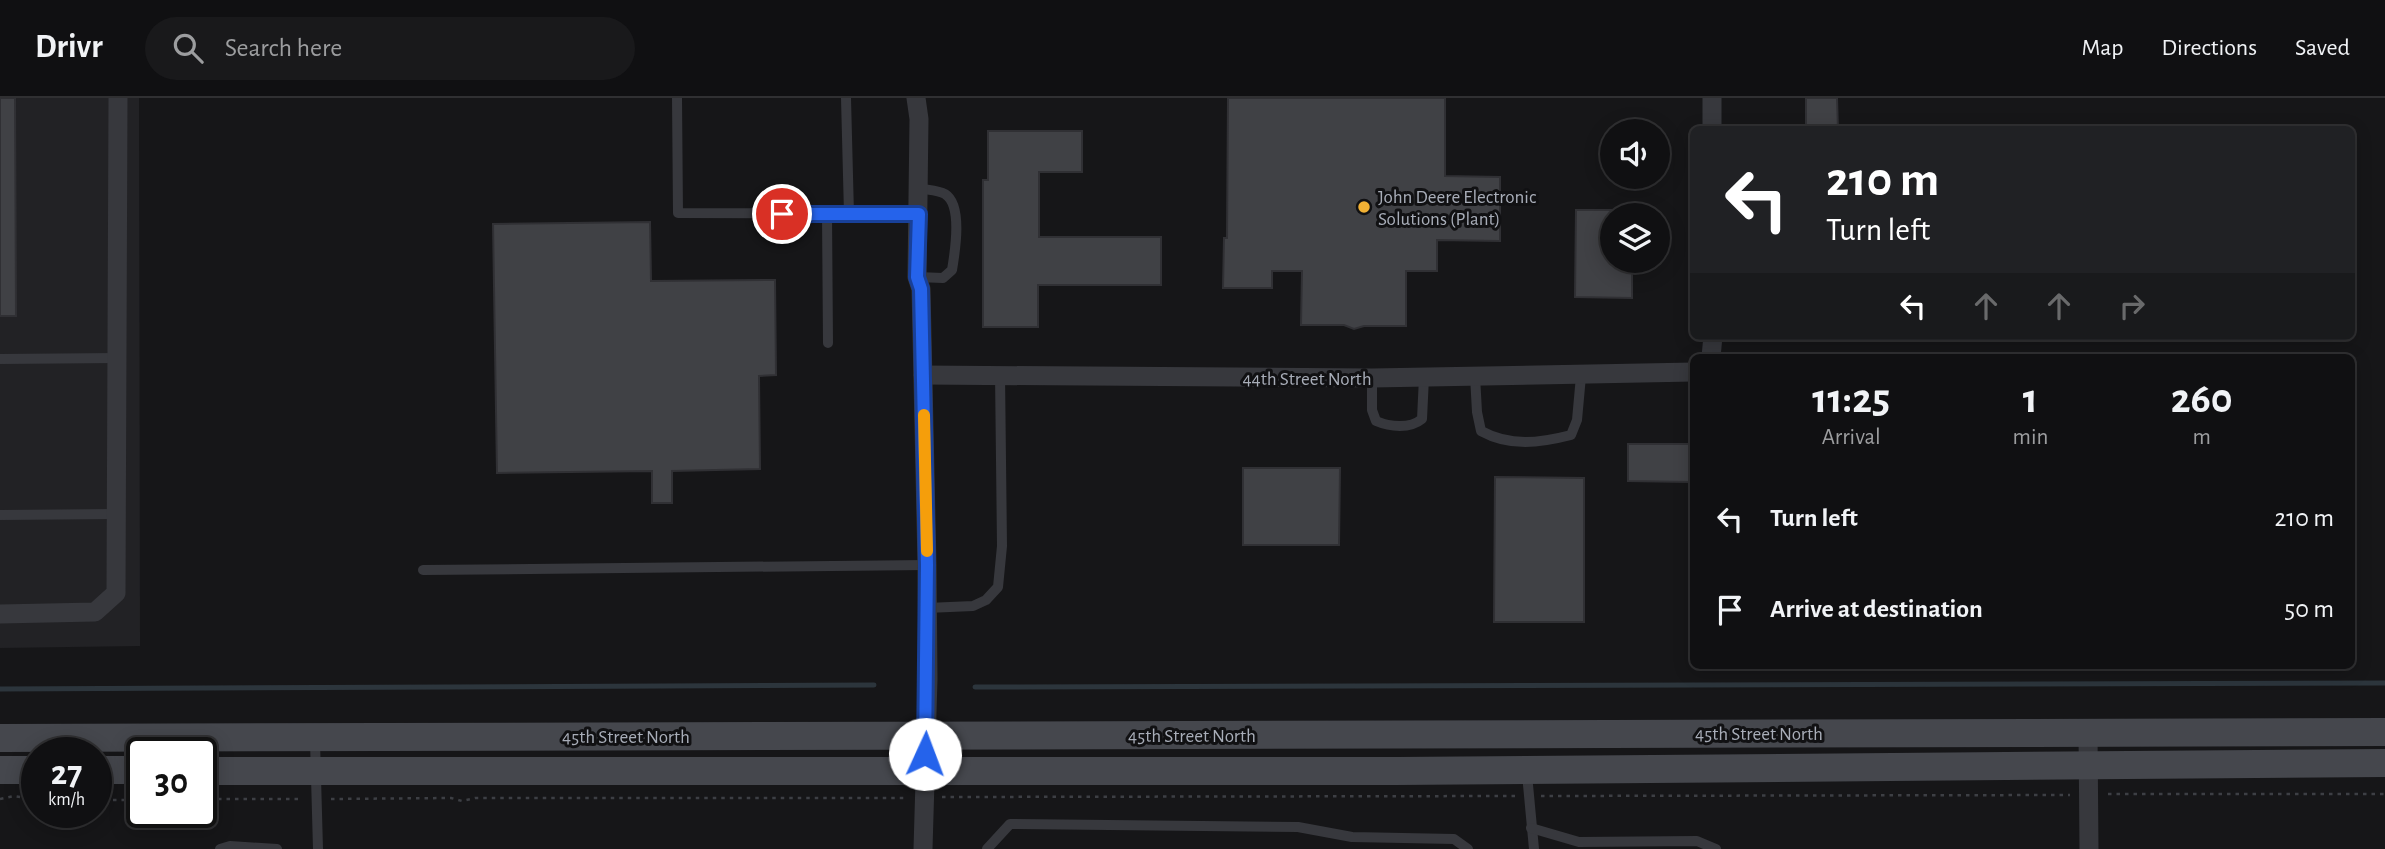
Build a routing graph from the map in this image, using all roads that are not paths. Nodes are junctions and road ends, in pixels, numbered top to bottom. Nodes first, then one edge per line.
1 (118, 98) edge
2 (677, 98) edge
3 (846, 98) edge
4 (916, 98) edge
5 (1712, 98) edge
6 (1712, 126) edge
7 (918, 188) junction
8 (827, 214) junction
9 (849, 214) junction
10 (919, 214) junction
11 (917, 277) junction
12 (828, 343) dead end
13 (118, 358) junction
14 (0, 359) edge
15 (1000, 374) junction
16 (923, 375) junction
17 (1690, 375) edge
18 (1475, 376) junction
19 (1581, 376) junction
20 (1424, 377) junction
21 (1372, 378) junction
22 (116, 514) junction
23 (0, 515) edge
24 (927, 565) junction
25 (423, 570) dead end
26 (927, 608) junction
27 (0, 614) edge
28 (2088, 732) junction
29 (2385, 732) edge
30 (926, 736) junction
31 (315, 737) junction
32 (0, 738) edge
33 (2385, 763) edge
34 (2088, 766) junction
35 (0, 770) edge
36 (21, 770) edge
37 (217, 773) edge
38 (1527, 783) junction
39 (316, 785) junction
40 (924, 785) junction
41 (1531, 828) junction
42 (220, 849) edge
43 (277, 849) edge
44 (318, 849) edge
45 (923, 849) edge
46 (987, 849) edge
47 (1468, 849) edge
48 (1534, 849) edge
49 (1716, 849) edge
50 (2089, 849) edge

1 - 13 street
2 - 8 lane
3 - 9 lane
4 - 7 street
5 - 6 street
7 - 10 street
7 - 11 lane
8 - 9 lane
8 - 12 lane
9 - 10 lane
10 - 11 street
11 - 16 street
13 - 14 lane
13 - 22 street
15 - 16 street, 44th Street North
15 - 21 street, 44th Street North
15 - 26 lane
16 - 24 street
17 - 19 street, 44th Street North
18 - 19 street, 44th Street North
18 - 19 lane
18 - 20 street, 44th Street North
20 - 21 street, 44th Street North
20 - 21 lane
22 - 23 lane
22 - 27 street
24 - 25 lane
24 - 26 street
26 - 30 street
28 - 29 main road, 45th Street North
28 - 30 main road, 45th Street North
28 - 34 street
30 - 31 main road, 45th Street North
30 - 40 street
31 - 32 main road, 45th Street North
31 - 39 lane
33 - 34 main road, 45th Street North
34 - 38 main road, 45th Street North
34 - 50 street
35 - 36 main road
37 - 39 main road, 45th Street North
38 - 40 main road, 45th Street North
38 - 41 lane
39 - 40 main road, 45th Street North
39 - 44 lane
40 - 45 street
41 - 48 lane
41 - 49 lane
42 - 43 lane
46 - 47 lane

